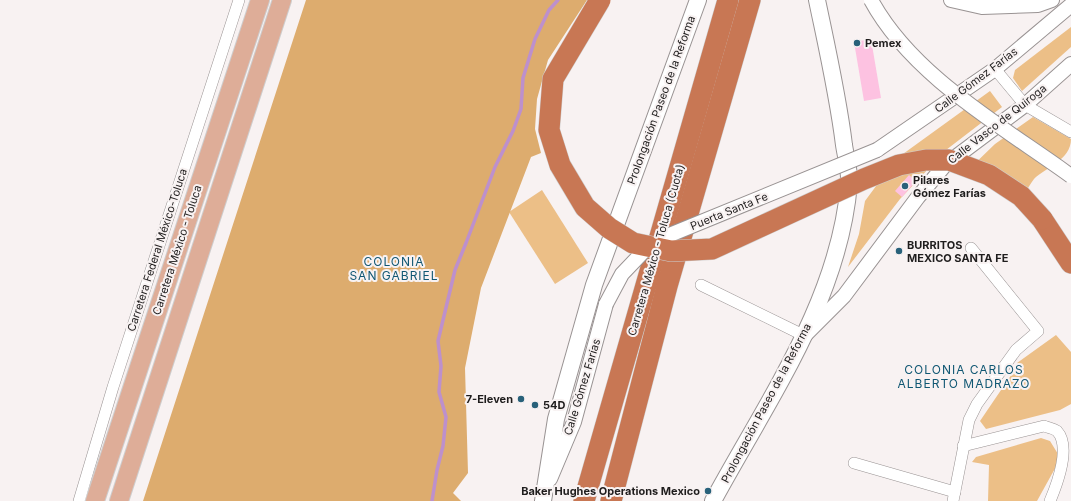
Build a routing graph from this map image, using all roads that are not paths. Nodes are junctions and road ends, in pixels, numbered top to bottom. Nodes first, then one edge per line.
1 (239, 0) edge
2 (260, 0) edge
3 (282, 0) edge
4 (600, 0) edge
5 (698, 0) edge
6 (728, 0) edge
7 (750, 0) edge
8 (817, 0) edge
9 (871, 0) edge
10 (951, 0) edge
11 (1052, 0) edge
12 (1071, 5) edge
13 (1071, 64) edge
14 (995, 69) junction
15 (1025, 105) junction
16 (1071, 132) edge
17 (877, 150) joint
18 (1071, 176) edge
19 (971, 248) dead end
20 (1071, 263) edge
21 (701, 285) dead end
22 (606, 304) joint
23 (805, 336) junction
24 (963, 446) junction
25 (854, 463) dead end
26 (544, 496) edge
27 (954, 496) edge
28 (79, 501) edge
29 (95, 501) edge
30 (119, 501) edge
31 (584, 501) edge
32 (611, 501) edge
33 (713, 501) edge
34 (1050, 501) edge

1 - 28 street, Carretera Federal México-Toluca
2 - 29 main road, Carretera México - Toluca
3 - 30 main road, Carretera México - Toluca
4 - 20 highway, bridge
5 - 26 main road, Prolongación Paseo de la Reforma
6 - 31 highway, Carretera México - Toluca (Cuota)
7 - 32 highway, Carretera México - Toluca (Cuota)
8 - 23 main road, Prolongación Paseo de la Reforma
9 - 18 street, bridge
10 - 11 street
12 - 14 street, Calle Gómez Farías
13 - 15 street, Calle Vasco de Quiroga
14 - 15 street
14 - 17 street, Calle Gómez Farías
15 - 16 street
15 - 23 street, Calle Vasco de Quiroga
17 - 22 street, Puerta Santa Fe, bridge
19 - 24 street
21 - 23 street
22 - 26 street, Calle Gómez Farías
23 - 33 main road, Prolongación Paseo de la Reforma
24 - 27 street
24 - 34 street
25 - 27 street

